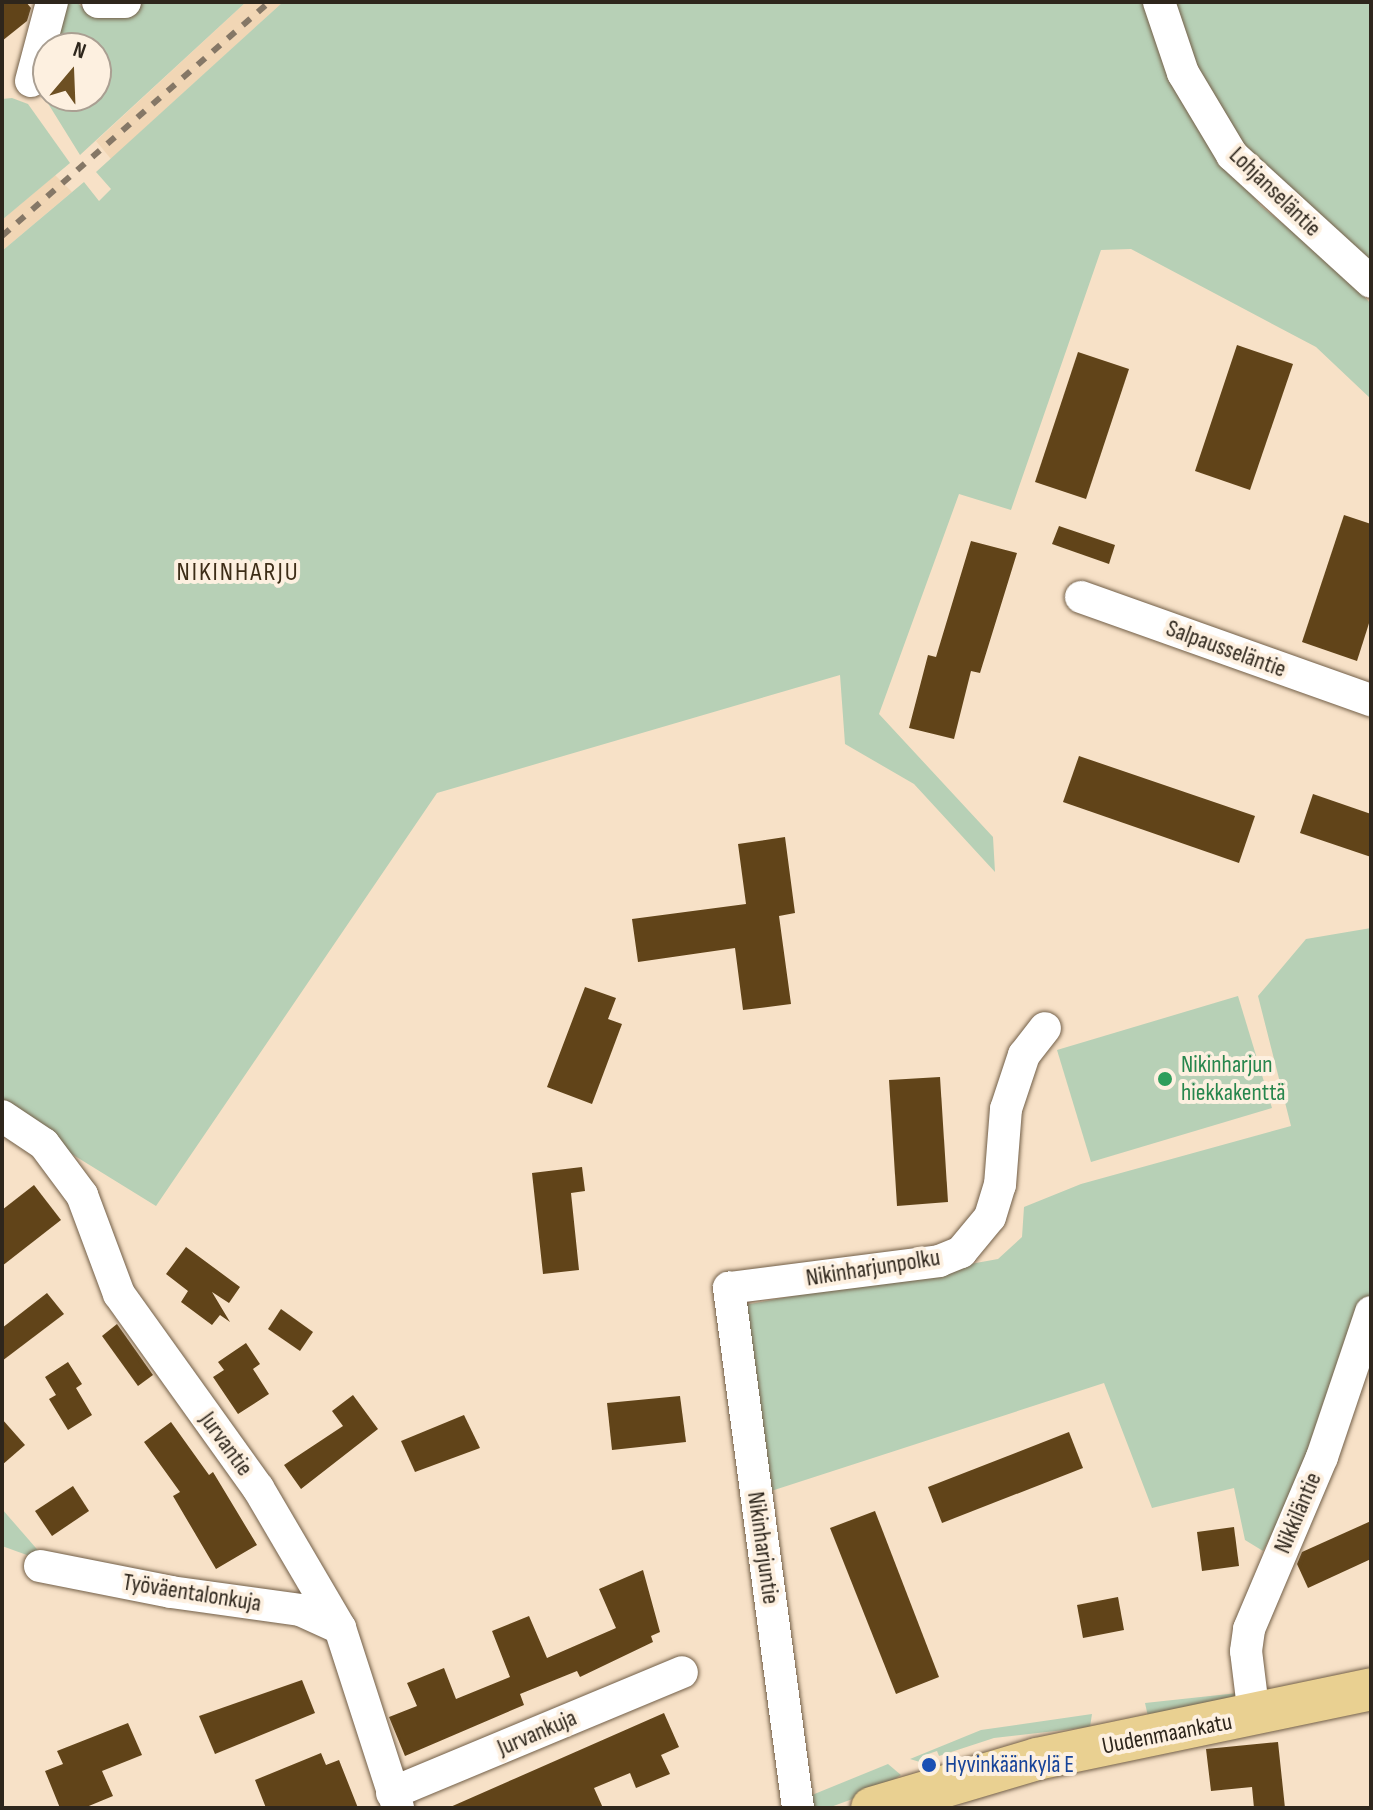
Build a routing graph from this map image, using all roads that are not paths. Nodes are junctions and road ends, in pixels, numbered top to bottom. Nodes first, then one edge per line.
1 (52, 2) edge
2 (98, 2) edge
3 (125, 2) edge
4 (1159, 2) edge
5 (31, 81) dead end
6 (1371, 282) edge
7 (1081, 597) dead end
8 (1371, 700) edge
9 (1045, 1028) dead end
10 (2, 1116) edge
11 (729, 1288) joint
12 (1369, 1326) edge
13 (40, 1566) dead end
14 (340, 1628) junction
15 (682, 1672) dead end
16 (1371, 1689) edge
17 (1254, 1716) junction
18 (395, 1801) edge
19 (798, 1808) edge
20 (872, 1808) edge

1 - 5 street
2 - 3 street
4 - 6 street, Lohjanseläntie
7 - 8 street, Salpausseläntie
9 - 11 street, Nikinharjunpolku
10 - 14 street, Jurvantie
11 - 19 street, Nikinharjuntie
12 - 17 street, Nikkiläntie
13 - 14 street, Työväentalonkuja
14 - 18 street, Jurvantie
15 - 18 street, Jurvankuja
16 - 17 main road, Uudenmaankatu
17 - 20 main road, Uudenmaankatu

